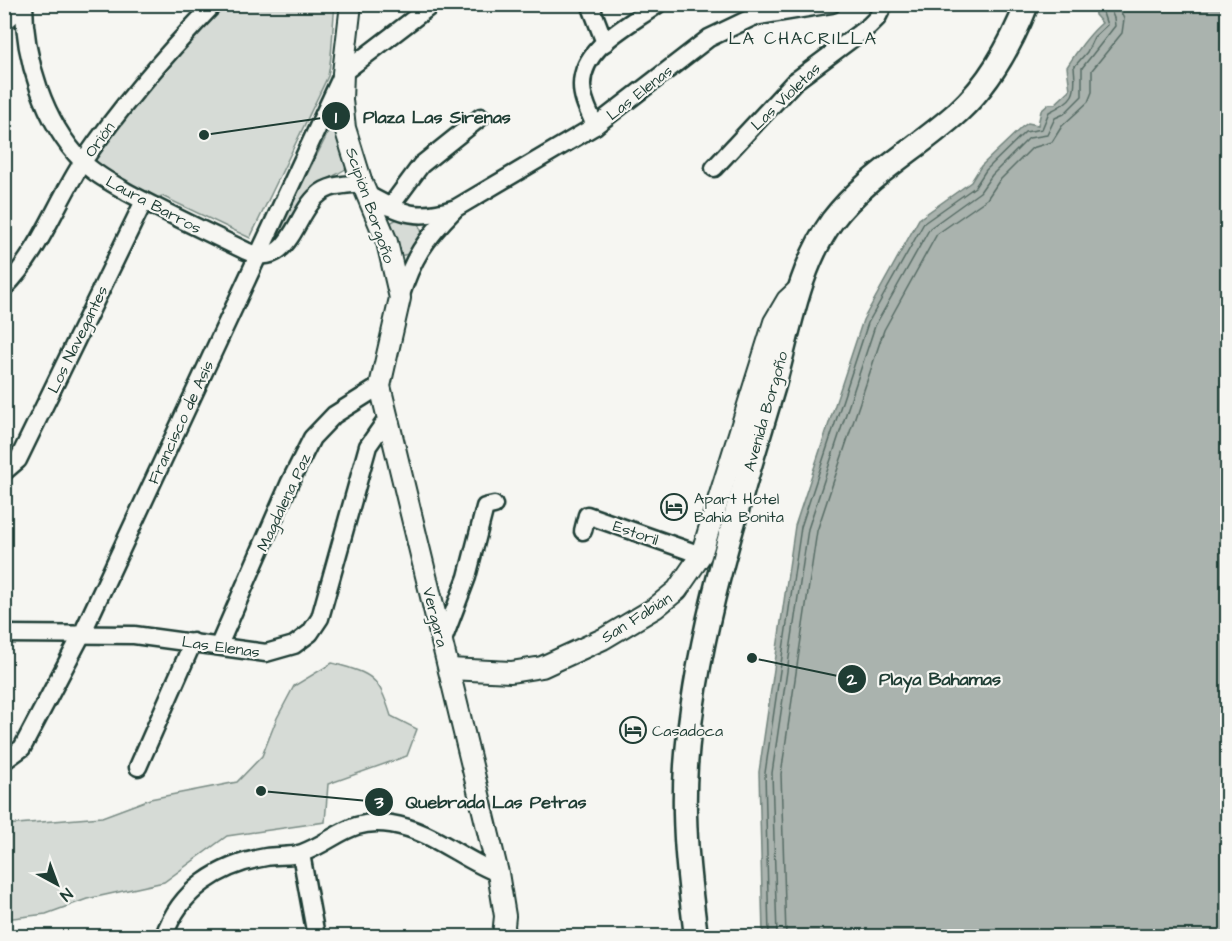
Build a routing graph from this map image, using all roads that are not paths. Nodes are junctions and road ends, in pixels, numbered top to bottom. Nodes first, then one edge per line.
1 (17, 4) edge
2 (24, 4) edge
3 (214, 4) edge
4 (351, 4) edge
5 (434, 4) edge
6 (590, 4) edge
7 (657, 4) edge
8 (832, 4) edge
9 (884, 4) edge
10 (1027, 4) edge
11 (4, 16) edge
12 (606, 43) junction
13 (343, 73) junction
14 (481, 117) dead end
15 (595, 126) junction
16 (82, 162) junction
17 (714, 168) dead end
18 (365, 189) junction
19 (144, 201) junction
20 (390, 207) junction
21 (456, 208) junction
22 (256, 256) junction
23 (801, 287) junction
24 (4, 288) edge
25 (400, 298) junction
26 (380, 386) junction
27 (387, 419) junction
28 (4, 472) edge
29 (494, 505) dead end
30 (583, 531) dead end
31 (700, 555) junction
32 (4, 634) edge
33 (82, 634) junction
34 (193, 642) junction
35 (442, 643) junction
36 (219, 645) junction
37 (449, 669) junction
38 (4, 761) edge
39 (138, 767) dead end
40 (301, 854) junction
41 (498, 873) junction
42 (164, 936) edge
43 (315, 936) edge
44 (503, 936) edge
45 (696, 936) edge

1 - 11 main road
2 - 16 street, Laura Barros
3 - 16 street, Orión
4 - 13 street, Scipión Borgoño
5 - 13 street
6 - 12 street
7 - 12 street
8 - 15 street, Las Elenas
9 - 17 street, Las Violetas
10 - 23 main road, Avenida Borgoño
12 - 15 street
13 - 18 street, Scipión Borgoño
13 - 22 street, Francisco de Asís
14 - 20 street
15 - 21 street, Las Elenas
16 - 19 street, Laura Barros
16 - 24 street, Orión
18 - 20 street, Las Elenas
18 - 22 street
18 - 25 street, Scipión Borgoño
19 - 22 street, Laura Barros
19 - 28 street, Los Navegantes
20 - 21 street, Las Elenas
21 - 25 street, Las Elenas
22 - 33 street, Francisco de Asís
23 - 31 street, San Fabián
23 - 45 main road, Avenida Borgoño
25 - 26 street, Vergara
26 - 27 street, Vergara
26 - 36 street, Magdalena Paz
27 - 35 street, Vergara
27 - 36 street, Las Elenas
29 - 35 street
30 - 31 street, Estoril
31 - 37 street, San Fabián
32 - 33 street, Las Elenas
33 - 34 street, Las Elenas
33 - 38 street, Francisco de Asís
34 - 36 street, Las Elenas
34 - 39 street
35 - 37 street, Vergara
37 - 41 street, Vergara
40 - 41 street
40 - 42 street
40 - 43 street
41 - 44 street, Vergara

